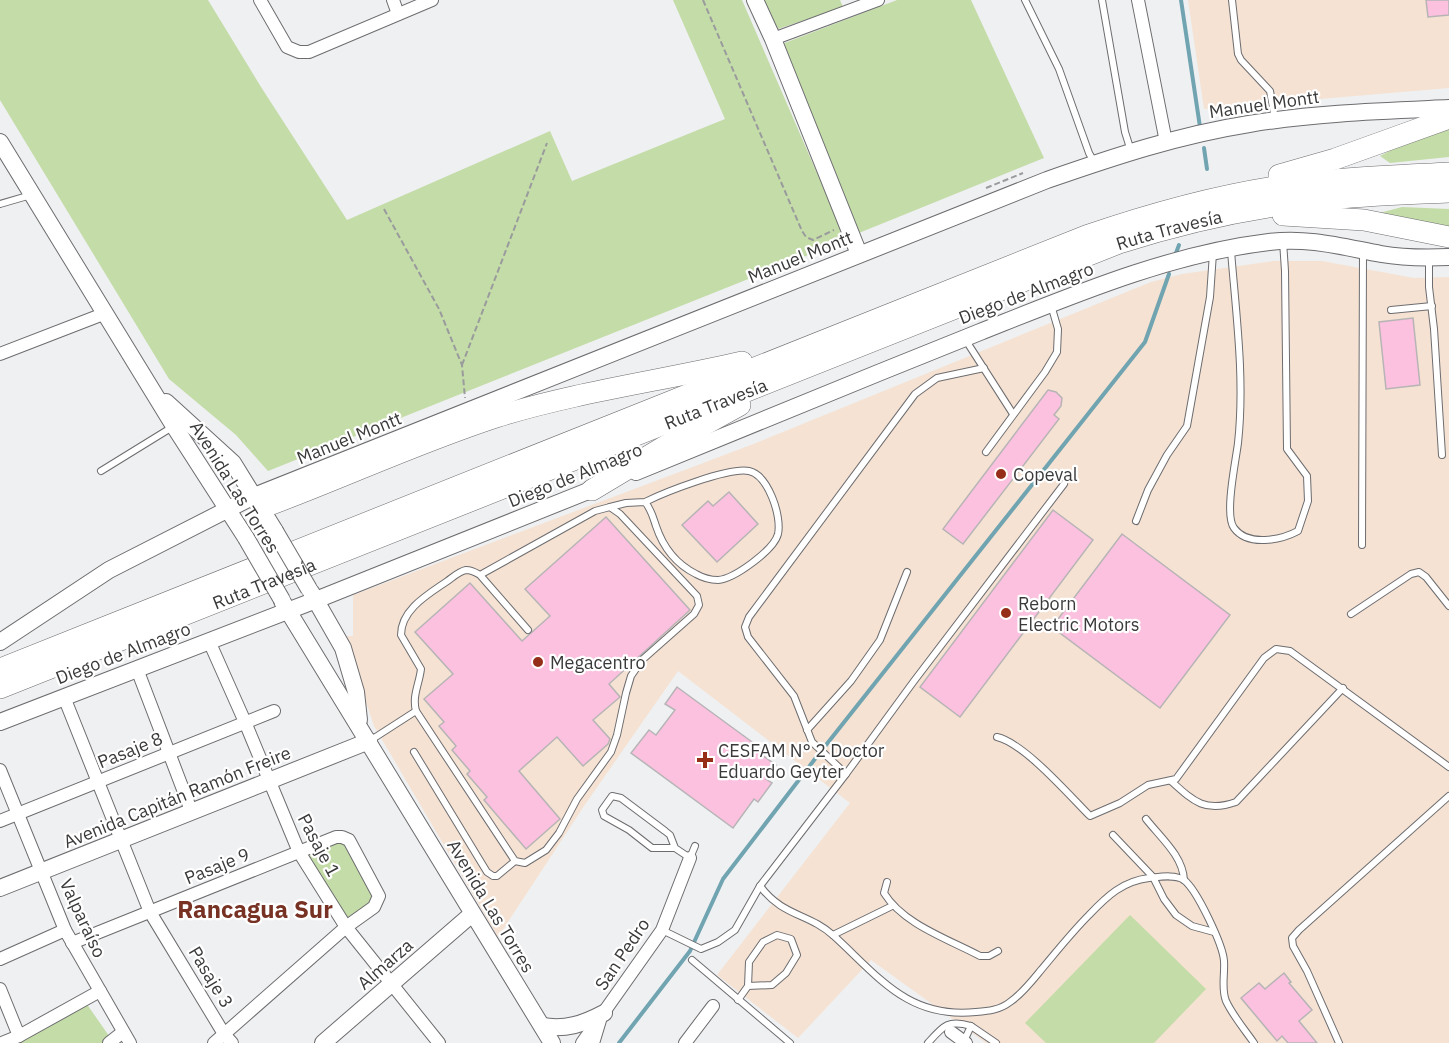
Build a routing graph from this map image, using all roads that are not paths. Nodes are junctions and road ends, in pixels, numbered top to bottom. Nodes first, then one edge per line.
1 (260, 0) edge
2 (393, 0) edge
3 (432, 0) edge
4 (755, 0) edge
5 (879, 0) edge
6 (1025, 0) edge
7 (1102, 0) edge
8 (1138, 0) edge
9 (1238, 0) edge
10 (1232, 4) edge
11 (398, 14) junction
12 (773, 39) junction
13 (1449, 108) edge
14 (1449, 118) edge
15 (1275, 120) junction
16 (0, 142) edge
17 (1166, 142) junction
18 (1131, 151) junction
19 (1095, 163) junction
20 (1449, 173) edge
21 (1449, 192) edge
22 (32, 194) junction
23 (0, 204) edge
24 (1216, 207) junction
25 (1449, 237) edge
26 (1283, 240) junction
27 (1230, 248) junction
28 (1363, 250) junction
29 (1213, 252) junction
30 (859, 254) junction
31 (1429, 257) junction
32 (1449, 257) edge
33 (1050, 304) junction
34 (1432, 306) junction
35 (1391, 310) dead end
36 (106, 313) junction
37 (965, 338) junction
38 (0, 354) edge
39 (811, 355) junction
40 (984, 368) junction
41 (152, 390) junction
42 (1013, 414) junction
43 (174, 426) junction
44 (986, 452) dead end
45 (1442, 455) dead end
46 (101, 471) dead end
47 (1064, 484) dead end
48 (592, 490) junction
49 (258, 502) junction
50 (645, 502) junction
51 (610, 507) junction
52 (230, 513) junction
53 (1136, 521) dead end
54 (1362, 545) dead end
55 (907, 572) dead end
56 (480, 575) junction
57 (313, 594) junction
58 (285, 605) junction
59 (1449, 606) edge
60 (1351, 614) dead end
61 (528, 630) dead end
62 (2, 637) edge
63 (209, 640) junction
64 (0, 669) edge
65 (137, 669) junction
66 (0, 688) edge
67 (1343, 688) junction
68 (64, 697) junction
69 (274, 711) dead end
70 (416, 711) junction
71 (0, 722) edge
72 (245, 722) junction
73 (807, 730) junction
74 (364, 734) junction
75 (997, 737) dead end
76 (414, 752) dead end
77 (170, 754) junction
78 (1449, 766) edge
79 (0, 770) edge
80 (846, 774) junction
81 (1171, 781) junction
82 (269, 782) junction
83 (98, 783) junction
84 (1449, 796) edge
85 (192, 813) junction
86 (18, 814) junction
87 (1146, 819) dead end
88 (0, 821) edge
89 (1113, 835) dead end
90 (122, 840) junction
91 (675, 848) junction
92 (299, 852) junction
93 (692, 852) joint
94 (515, 861) junction
95 (41, 871) junction
96 (1153, 877) junction
97 (1184, 880) junction
98 (887, 882) dead end
99 (760, 886) junction
100 (0, 888) edge
101 (892, 906) junction
102 (150, 912) junction
103 (472, 914) junction
104 (346, 927) junction
105 (65, 930) junction
106 (666, 932) junction
107 (1214, 932) junction
108 (833, 935) junction
109 (72, 943) junction
110 (998, 951) dead end
111 (0, 959) edge
112 (692, 960) dead end
113 (391, 984) junction
114 (748, 986) junction
115 (0, 989) edge
116 (100, 992) junction
117 (738, 1000) junction
118 (713, 1006) dead end
119 (601, 1016) junction
120 (542, 1026) junction
121 (971, 1026) junction
122 (951, 1032) dead end
123 (19, 1036) junction
124 (127, 1037) edge
125 (228, 1038) edge
126 (329, 1041) edge
127 (965, 1042) edge
128 (2, 1043) edge
129 (109, 1043) edge
130 (214, 1043) edge
131 (439, 1043) edge
132 (552, 1043) edge
133 (582, 1043) edge
134 (591, 1043) edge
135 (685, 1043) edge
136 (790, 1043) edge
137 (928, 1043) edge
138 (996, 1043) edge
139 (1254, 1043) edge
140 (1339, 1043) edge

1 - 11 street
2 - 11 street
3 - 11 street
4 - 12 main road
5 - 12 street
6 - 19 lane
7 - 18 lane
8 - 17 street
9 - 10 lane
10 - 15 lane
12 - 30 main road
13 - 15 main road, Manuel Montt
14 - 24 highway
15 - 17 main road, Manuel Montt
16 - 22 main road, Avenida Las Torres
17 - 18 main road, Manuel Montt
18 - 19 main road, Manuel Montt
19 - 30 main road, Manuel Montt
20 - 24 highway, Ruta Travesía
21 - 24 highway, Ruta Travesía
22 - 23 lane
22 - 36 main road, Avenida Las Torres
24 - 25 highway
24 - 39 highway, Ruta Travesía
26 - 27 main road, Diego de Almagro
26 - 27 lane
26 - 28 main road, Diego de Almagro
27 - 29 main road, Diego de Almagro
28 - 31 main road, Diego de Almagro
28 - 54 lane
29 - 33 main road, Diego de Almagro
29 - 53 lane
30 - 49 main road, Manuel Montt
31 - 32 main road, Diego de Almagro
31 - 34 lane
33 - 37 main road, Diego de Almagro
33 - 42 lane
34 - 35 lane
34 - 45 lane
36 - 38 street
36 - 41 main road, Avenida Las Torres
37 - 40 lane
37 - 48 main road, Diego de Almagro
39 - 48 highway
39 - 49 highway
39 - 64 highway, Ruta Travesía
39 - 66 highway, Ruta Travesía
40 - 42 lane
40 - 73 lane
41 - 43 main road, Avenida Las Torres
41 - 49 main road, Avenida Las Torres
42 - 44 lane
43 - 46 lane
43 - 52 main road, Avenida Las Torres
47 - 80 lane
48 - 57 main road, Diego de Almagro
49 - 52 main road, Manuel Montt
49 - 57 main road, Avenida Las Torres, bridge
50 - 50 lane
50 - 51 lane
51 - 56 lane
51 - 94 lane
52 - 58 main road, Avenida Las Torres, bridge
52 - 62 main road, Manuel Montt
55 - 73 lane
56 - 61 lane
56 - 70 lane
57 - 58 main road, Diego de Almagro
57 - 74 main road, Avenida Las Torres
58 - 63 main road, Diego de Almagro
58 - 74 main road, Avenida Las Torres
59 - 60 lane
63 - 65 main road, Diego de Almagro
63 - 72 street, Pasaje 1
65 - 68 main road, Diego de Almagro
65 - 77 street
67 - 78 lane
67 - 81 lane
67 - 81 lane
68 - 71 main road, Diego de Almagro
68 - 83 street, Pasaje 3
69 - 72 street, Pasaje 8
70 - 74 lane
70 - 94 lane
72 - 77 street, Pasaje 8
72 - 82 street, Pasaje 1
73 - 80 lane
74 - 82 main road, Avenida Capitán Ramón Freire
74 - 103 main road, Avenida Las Torres
75 - 81 lane
76 - 94 lane
77 - 83 street, Pasaje 8
77 - 85 street
79 - 86 street, Valparaíso
80 - 99 lane
82 - 85 main road, Avenida Capitán Ramón Freire
82 - 92 street, Pasaje 1
83 - 86 street, Pasaje 8
83 - 90 street, Pasaje 3
84 - 140 lane
85 - 90 main road, Avenida Capitán Ramón Freire
86 - 88 street, Pasaje 8
86 - 95 street, Valparaíso
87 - 97 lane
89 - 96 lane
90 - 95 main road, Avenida Capitán Ramón Freire
90 - 102 street, Pasaje 3
91 - 91 lane
91 - 93 lane
92 - 102 street, Pasaje 9
92 - 104 street, Pasaje 1
92 - 104 street, Pasaje 9
93 - 106 street, San Pedro
95 - 100 main road, Avenida Capitán Ramón Freire
95 - 105 street, Valparaíso
96 - 97 lane
96 - 107 lane
96 - 108 lane
97 - 107 lane
98 - 101 lane
99 - 106 lane
99 - 108 lane
101 - 108 lane
101 - 110 lane
102 - 109 street, Pasaje 9
102 - 125 street, Pasaje 3
103 - 113 main road, Almarza
103 - 120 main road, Avenida Las Torres
104 - 113 street, Pasaje 1
104 - 125 street
105 - 109 street, Valparaíso
105 - 111 street
106 - 119 street, San Pedro
107 - 139 lane
109 - 116 street, Valparaíso
112 - 117 lane
113 - 126 main road, Almarza
113 - 131 street, Pasaje 1
114 - 114 lane
114 - 117 lane
115 - 123 street
116 - 123 street
116 - 124 street, Valparaíso
117 - 136 lane
118 - 135 street
119 - 120 main road
119 - 133 street, San Pedro
119 - 134 main road
120 - 132 main road, Avenida Las Torres
121 - 127 lane
121 - 137 lane
121 - 138 lane
122 - 127 street
123 - 128 street
124 - 129 street
125 - 130 street

